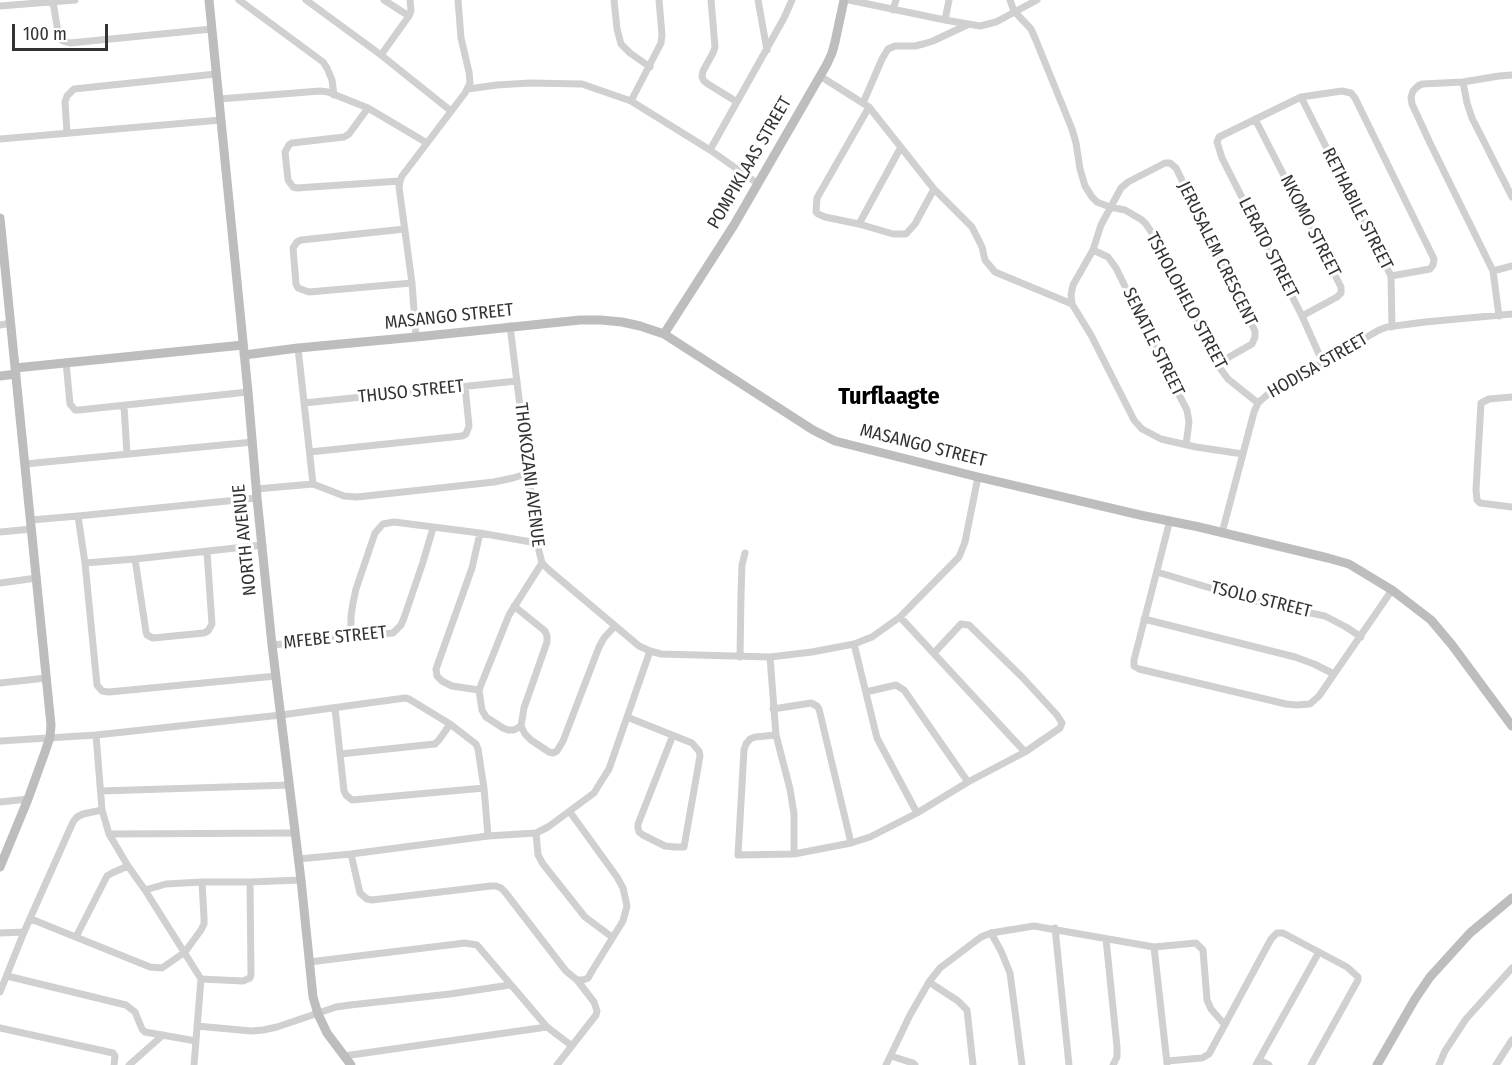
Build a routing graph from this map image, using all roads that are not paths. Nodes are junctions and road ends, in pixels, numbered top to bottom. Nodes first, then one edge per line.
1 (75, 0) edge
2 (209, 0) edge
3 (239, 0) edge
4 (306, 0) edge
5 (384, 0) edge
6 (410, 0) edge
7 (458, 0) edge
8 (614, 0) edge
9 (659, 0) edge
10 (711, 0) edge
11 (758, 0) edge
12 (792, 0) edge
13 (844, 0) edge
14 (849, 0) edge
15 (896, 0) edge
16 (949, 0) edge
17 (1010, 0) edge
18 (1037, 0) edge
19 (52, 2) junction
20 (0, 6) edge
21 (893, 10) junction
22 (1014, 11) junction
23 (410, 16) junction
24 (945, 20) junction
25 (968, 25) junction
26 (212, 29) junction
27 (767, 50) junction
28 (381, 55) junction
29 (650, 67) junction
30 (216, 74) junction
31 (1512, 75) edge
32 (820, 76) junction
33 (1463, 82) junction
34 (468, 89) junction
35 (334, 95) junction
36 (1301, 97) junction
37 (219, 99) junction
38 (631, 101) junction
39 (737, 102) junction
40 (866, 105) junction
41 (368, 108) junction
42 (451, 111) junction
43 (1255, 119) junction
44 (221, 120) junction
45 (66, 133) junction
46 (0, 139) edge
47 (427, 143) junction
48 (901, 147) junction
49 (710, 150) junction
50 (400, 181) junction
51 (757, 183) junction
52 (934, 189) junction
53 (1512, 197) edge
54 (1110, 207) junction
55 (0, 218) edge
56 (0, 224) edge
57 (859, 224) junction
58 (405, 229) junction
59 (1093, 250) junction
60 (1512, 266) edge
61 (1493, 270) junction
62 (1391, 276) junction
63 (412, 283) junction
64 (1072, 304) junction
65 (1512, 314) edge
66 (1302, 316) junction
67 (1499, 316) junction
68 (11, 323) junction
69 (0, 325) edge
70 (510, 326) junction
71 (1392, 327) junction
72 (664, 334) junction
73 (416, 337) junction
74 (298, 348) junction
75 (244, 350) junction
76 (66, 362) junction
77 (1323, 363) junction
78 (1217, 364) junction
79 (16, 371) junction
80 (0, 376) edge
81 (517, 381) junction
82 (465, 386) junction
83 (248, 392) junction
84 (1512, 397) edge
85 (304, 403) junction
86 (1258, 403) junction
87 (124, 406) junction
88 (252, 442) junction
89 (1186, 445) junction
90 (310, 452) junction
91 (127, 454) junction
92 (1243, 454) junction
93 (25, 464) junction
94 (529, 472) junction
95 (978, 477) junction
96 (313, 484) junction
97 (256, 493) junction
98 (1512, 507) edge
99 (78, 516) junction
100 (1170, 520) junction
101 (32, 525) junction
102 (433, 528) junction
103 (0, 532) edge
104 (480, 533) junction
105 (1222, 533) junction
106 (537, 543) junction
107 (262, 545) junction
108 (207, 552) junction
109 (745, 553) dead end
110 (135, 559) junction
111 (85, 563) junction
112 (542, 563) junction
113 (1157, 572) junction
114 (37, 578) junction
115 (0, 583) edge
116 (1392, 590) junction
117 (514, 606) junction
118 (900, 617) junction
119 (1144, 620) junction
120 (615, 626) junction
121 (351, 637) junction
122 (1361, 637) junction
123 (854, 644) junction
124 (272, 645) junction
125 (650, 651) junction
126 (934, 652) junction
127 (740, 657) junction
128 (770, 657) junction
129 (1334, 674) junction
130 (276, 676) junction
131 (46, 678) junction
132 (0, 683) edge
133 (479, 690) junction
134 (866, 692) junction
135 (335, 708) junction
136 (774, 709) junction
137 (281, 715) junction
138 (627, 717) junction
139 (450, 724) junction
140 (521, 726) junction
141 (1512, 726) edge
142 (96, 735) junction
143 (673, 735) junction
144 (776, 735) junction
145 (50, 737) junction
146 (0, 741) edge
147 (1025, 752) junction
148 (340, 754) junction
149 (968, 782) junction
150 (289, 785) junction
151 (484, 788) junction
152 (101, 791) junction
153 (28, 799) junction
154 (0, 802) edge
155 (102, 810) junction
156 (570, 812) junction
157 (917, 813) junction
158 (294, 833) junction
159 (536, 833) junction
160 (109, 834) junction
161 (488, 836) junction
162 (851, 843) junction
163 (351, 854) junction
164 (794, 854) junction
165 (298, 859) junction
166 (0, 867) edge
167 (128, 867) junction
168 (301, 880) junction
169 (202, 882) junction
170 (250, 882) junction
171 (145, 890) junction
172 (1512, 898) edge
173 (31, 919) junction
174 (1055, 928) junction
175 (24, 932) junction
176 (0, 933) edge
177 (991, 933) junction
178 (76, 937) junction
179 (612, 937) junction
180 (1106, 939) junction
181 (1154, 947) junction
182 (185, 952) junction
183 (1319, 952) junction
184 (309, 962) junction
185 (1512, 968) edge
186 (7, 976) junction
187 (201, 979) junction
188 (577, 980) junction
189 (929, 982) junction
190 (510, 985) junction
191 (0, 992) edge
192 (318, 1014) junction
193 (1225, 1025) junction
194 (197, 1026) junction
195 (547, 1027) junction
196 (0, 1028) edge
197 (163, 1035) junction
198 (1512, 1040) edge
199 (196, 1041) junction
200 (572, 1047) junction
201 (344, 1056) junction
202 (891, 1056) junction
203 (1258, 1062) edge
204 (1167, 1063) edge
205 (1381, 1064) edge
206 (114, 1065) edge
207 (129, 1065) edge
208 (194, 1065) edge
209 (351, 1065) edge
210 (557, 1065) edge
211 (886, 1065) edge
212 (915, 1065) edge
213 (973, 1065) edge
214 (1022, 1065) edge
215 (1069, 1065) edge
216 (1113, 1065) edge
217 (1269, 1065) edge
218 (1311, 1065) edge
219 (1438, 1065) edge
220 (1496, 1065) edge

1 - 19 street
2 - 26 street, NORTH AVENUE
3 - 35 street
4 - 28 street
5 - 23 street
6 - 23 street
7 - 34 street
8 - 29 street
9 - 29 street
10 - 39 street
11 - 27 street
12 - 27 street
13 - 32 street, POMPIKLAAS STREET
14 - 21 street
15 - 21 street
16 - 24 street
17 - 22 street
18 - 22 street
19 - 20 street
19 - 26 street
21 - 24 street
22 - 25 street
22 - 54 street, TSHOLOHELO STREET
23 - 28 street
24 - 25 street
25 - 40 street
26 - 30 street, NORTH AVENUE
27 - 39 street
28 - 42 street
29 - 38 street
30 - 37 street, NORTH AVENUE
30 - 45 street
31 - 33 street
32 - 40 street
32 - 51 street, POMPIKLAAS STREET
33 - 53 street
33 - 61 street
34 - 38 street
34 - 42 street
35 - 37 street
35 - 41 street
36 - 43 street
36 - 62 street, RETHABILE STREET
36 - 62 street
37 - 44 street, NORTH AVENUE
38 - 49 street
39 - 49 street
40 - 48 street
40 - 57 street
41 - 47 street
41 - 50 street
42 - 47 street
43 - 66 street, LERATO STREET
43 - 66 street, NKOMO STREET
44 - 45 street
44 - 75 street, NORTH AVENUE
45 - 46 street
47 - 50 street
48 - 52 street
48 - 57 street
49 - 51 street
50 - 58 street
51 - 72 street, POMPIKLAAS STREET
52 - 57 street
52 - 64 street
54 - 59 street, JERUSALEM CRESCENT
54 - 78 street, TSHOLOHELO STREET
54 - 78 street, JERUSALEM CRESCENT
55 - 56 street
56 - 68 street
58 - 63 street
58 - 63 street
59 - 64 street, JERUSALEM CRESCENT
59 - 89 street, SENATLE STREET
60 - 61 street
61 - 67 street
62 - 71 street, RETHABILE STREET
63 - 73 street
64 - 89 street
65 - 67 street, HODISA STREET
66 - 77 street, LERATO STREET
67 - 71 street, HODISA STREET
68 - 69 street
68 - 79 street
70 - 72 street, MASANGO STREET
70 - 73 street, MASANGO STREET
70 - 81 street, THOKOZANI AVENUE
71 - 77 street, HODISA STREET
72 - 95 street, MASANGO STREET
73 - 74 street, MASANGO STREET
74 - 75 street, MASANGO STREET
74 - 85 street
75 - 76 street, MASANGO STREET
75 - 83 street, NORTH AVENUE
76 - 79 street, MASANGO STREET
76 - 87 street
77 - 86 street, HODISA STREET
78 - 86 street, TSHOLOHELO STREET
79 - 80 street, MASANGO STREET
79 - 93 street
81 - 82 street, THUSO STREET
81 - 94 street, THOKOZANI AVENUE
82 - 85 street, THUSO STREET
82 - 90 street
83 - 87 street
83 - 88 street, NORTH AVENUE
84 - 98 street
85 - 90 street
86 - 92 street, HODISA STREET
87 - 91 street
88 - 91 street
88 - 97 street, NORTH AVENUE
89 - 92 street
90 - 96 street
91 - 93 street
92 - 105 street, HODISA STREET
93 - 101 street
94 - 96 street
94 - 106 street, THOKOZANI AVENUE
95 - 100 street, MASANGO STREET
95 - 118 street, THOKOZANI AVENUE
96 - 97 street
97 - 99 street
97 - 107 street, NORTH AVENUE
99 - 101 street
99 - 111 street
100 - 105 street, MASANGO STREET
100 - 113 street
101 - 103 street
101 - 114 street
102 - 104 street
102 - 121 street, MFEBE STREET
102 - 121 street
104 - 106 street
104 - 133 street
105 - 116 street, MASANGO STREET
106 - 112 street, THOKOZANI AVENUE
107 - 108 street
107 - 124 street, NORTH AVENUE
108 - 110 street
108 - 110 street
109 - 127 street
110 - 111 street
111 - 130 street
112 - 117 street
112 - 120 street, THOKOZANI AVENUE
113 - 119 street
113 - 122 street, TSOLO STREET
114 - 115 street
114 - 131 street
116 - 122 street
116 - 141 street, MASANGO STREET
117 - 133 street
117 - 140 street
118 - 123 street, THOKOZANI AVENUE
118 - 126 street
119 - 129 street
119 - 129 street
120 - 125 street, THOKOZANI AVENUE
120 - 140 street
121 - 124 street, MFEBE STREET
122 - 129 street
123 - 128 street, THOKOZANI AVENUE
123 - 134 street
124 - 130 street, NORTH AVENUE
125 - 127 street, THOKOZANI AVENUE
125 - 138 street
126 - 147 street
126 - 147 street
127 - 128 street, THOKOZANI AVENUE
128 - 136 street
130 - 137 street, NORTH AVENUE
131 - 132 street
131 - 145 street
133 - 140 street
134 - 149 street
134 - 157 street
135 - 137 street
135 - 139 street
135 - 148 street
136 - 144 street
136 - 162 street
137 - 142 street
137 - 150 street, NORTH AVENUE
138 - 143 street
138 - 156 street
139 - 148 street
139 - 151 street
142 - 145 street
142 - 152 street
143 - 143 street
144 - 164 street
144 - 164 street
145 - 146 street
145 - 153 street
147 - 149 street
148 - 151 street
149 - 157 street
150 - 152 street
150 - 158 street, NORTH AVENUE
151 - 161 street
152 - 155 street
153 - 154 street
153 - 166 street
155 - 160 street
155 - 173 street
156 - 159 street
156 - 179 street
157 - 162 street
158 - 160 street
158 - 165 street, NORTH AVENUE
159 - 161 street
159 - 179 street
160 - 167 street
161 - 163 street
162 - 164 street
163 - 165 street
163 - 188 street
165 - 168 street, NORTH AVENUE
167 - 171 street
167 - 178 street
168 - 170 street
168 - 184 street, NORTH AVENUE
169 - 170 street
169 - 171 street
169 - 182 street
170 - 187 street
171 - 182 street
172 - 205 street
173 - 175 street
173 - 178 street
174 - 177 street
174 - 180 street
174 - 215 street
175 - 176 street
175 - 186 street
177 - 189 street
177 - 214 street
178 - 182 street
179 - 188 street
180 - 181 street
180 - 216 street
181 - 193 street
181 - 204 street
182 - 187 street
183 - 193 street
183 - 203 street
183 - 218 street
184 - 190 street
184 - 192 street, NORTH AVENUE
185 - 219 street
186 - 191 street
186 - 197 street
187 - 194 street
188 - 200 street
189 - 202 street
189 - 213 street
190 - 192 street
190 - 195 street
192 - 194 street
192 - 201 street, NORTH AVENUE
193 - 204 street
194 - 199 street
195 - 200 street
195 - 201 street
196 - 206 street
197 - 199 street
197 - 207 street
198 - 220 street
199 - 208 street
200 - 210 street
201 - 209 street, NORTH AVENUE
202 - 211 street
202 - 212 street
203 - 217 street

